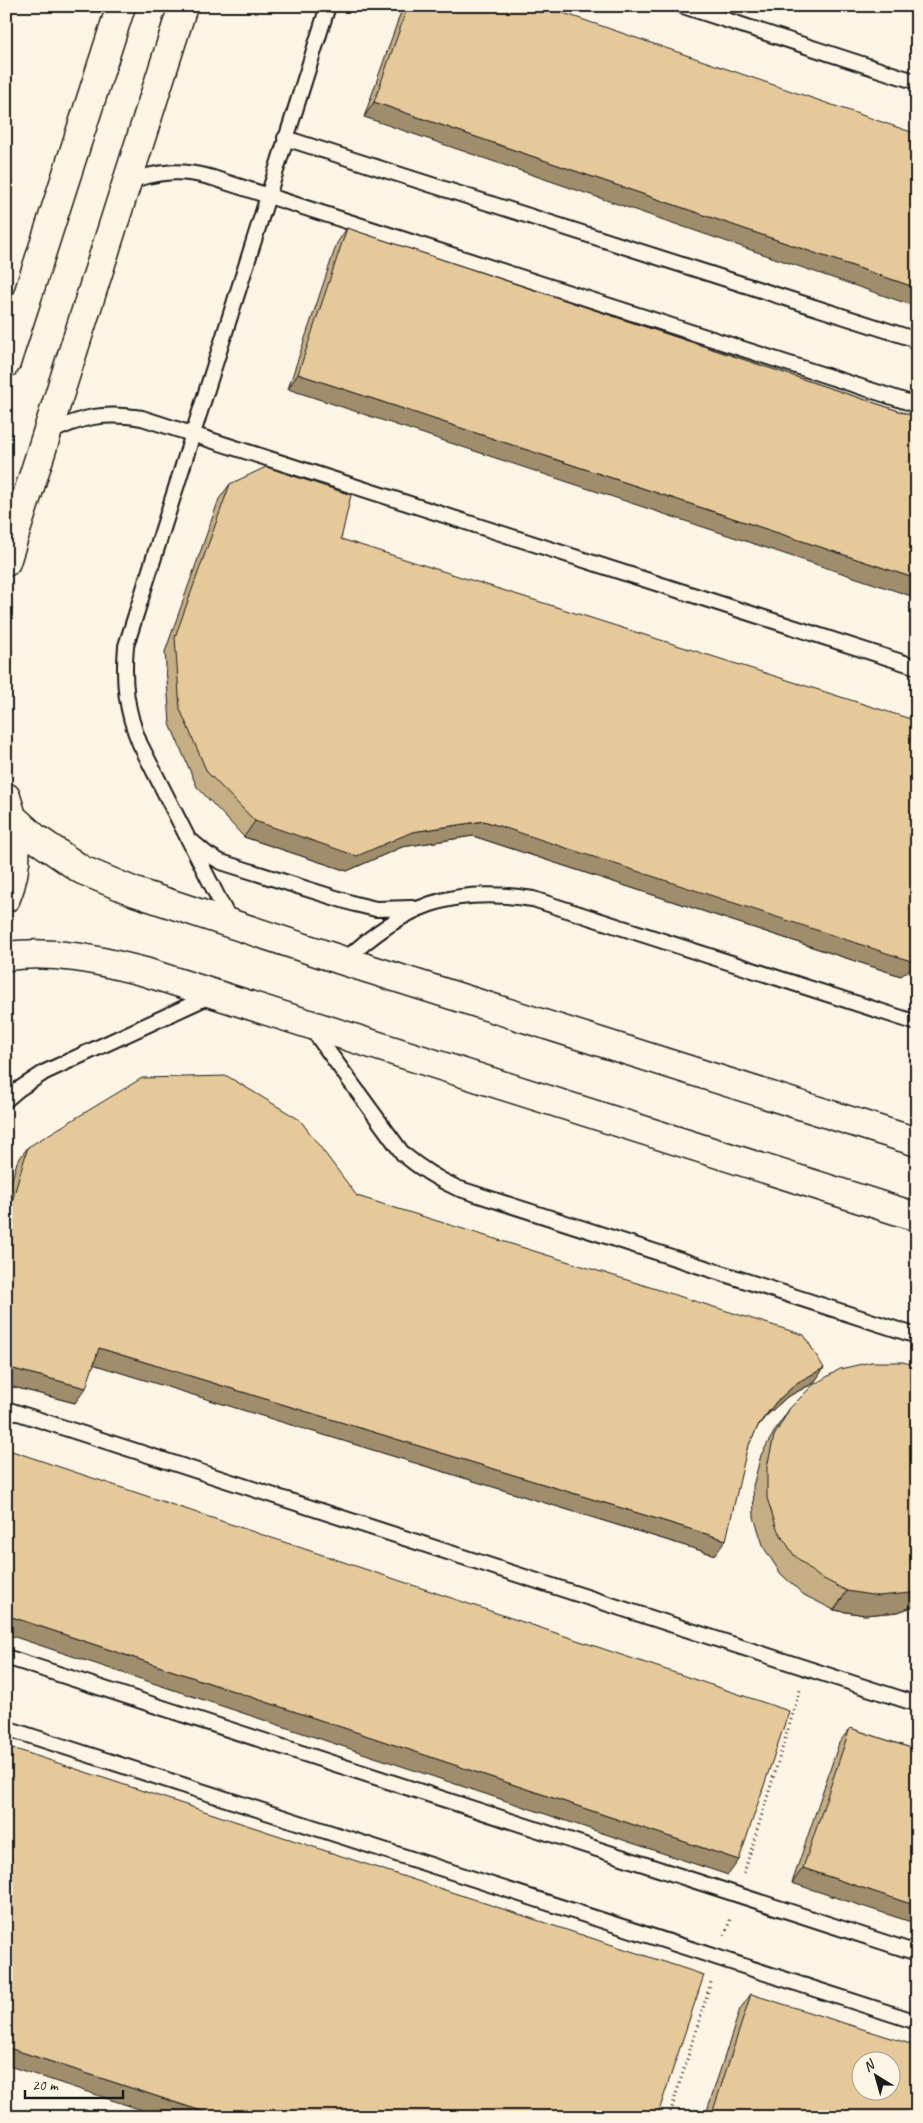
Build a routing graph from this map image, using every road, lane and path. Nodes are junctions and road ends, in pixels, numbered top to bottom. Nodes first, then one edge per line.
1 (121, 6) edge
2 (183, 6) edge
3 (328, 6) edge
4 (683, 6) edge
5 (917, 82) edge
6 (285, 138) junction
7 (128, 182) junction
8 (267, 195) junction
9 (917, 340) edge
10 (6, 363) edge
11 (917, 405) edge
12 (47, 434) junction
13 (192, 434) junction
14 (6, 562) edge
15 (917, 667) edge
16 (10, 807) edge
17 (186, 833) junction
18 (6, 898) edge
19 (422, 907) junction
20 (232, 924) junction
21 (6, 956) edge
22 (344, 961) junction
23 (214, 994) junction
24 (917, 1023) edge
25 (309, 1024) junction
26 (6, 1100) edge
27 (917, 1142) edge
28 (917, 1217) edge
29 (917, 1336) edge
30 (6, 1409) edge
31 (6, 1657) edge
32 (917, 1704) edge
33 (6, 1728) edge
34 (917, 1953) edge
35 (917, 2022) edge

1 - 10 street
2 - 7 street
3 - 6 lane
4 - 5 lane
6 - 8 lane
6 - 9 lane
7 - 8 lane
7 - 12 street
8 - 11 lane
8 - 13 lane
12 - 13 lane
12 - 14 street
13 - 15 lane
13 - 17 lane
16 - 18 street
16 - 20 street
17 - 19 lane
17 - 20 lane
19 - 22 lane
19 - 24 lane
20 - 22 street
21 - 23 street
22 - 27 street
23 - 25 street
23 - 26 lane
25 - 28 street
25 - 29 lane
30 - 32 lane
31 - 34 lane
33 - 35 lane

